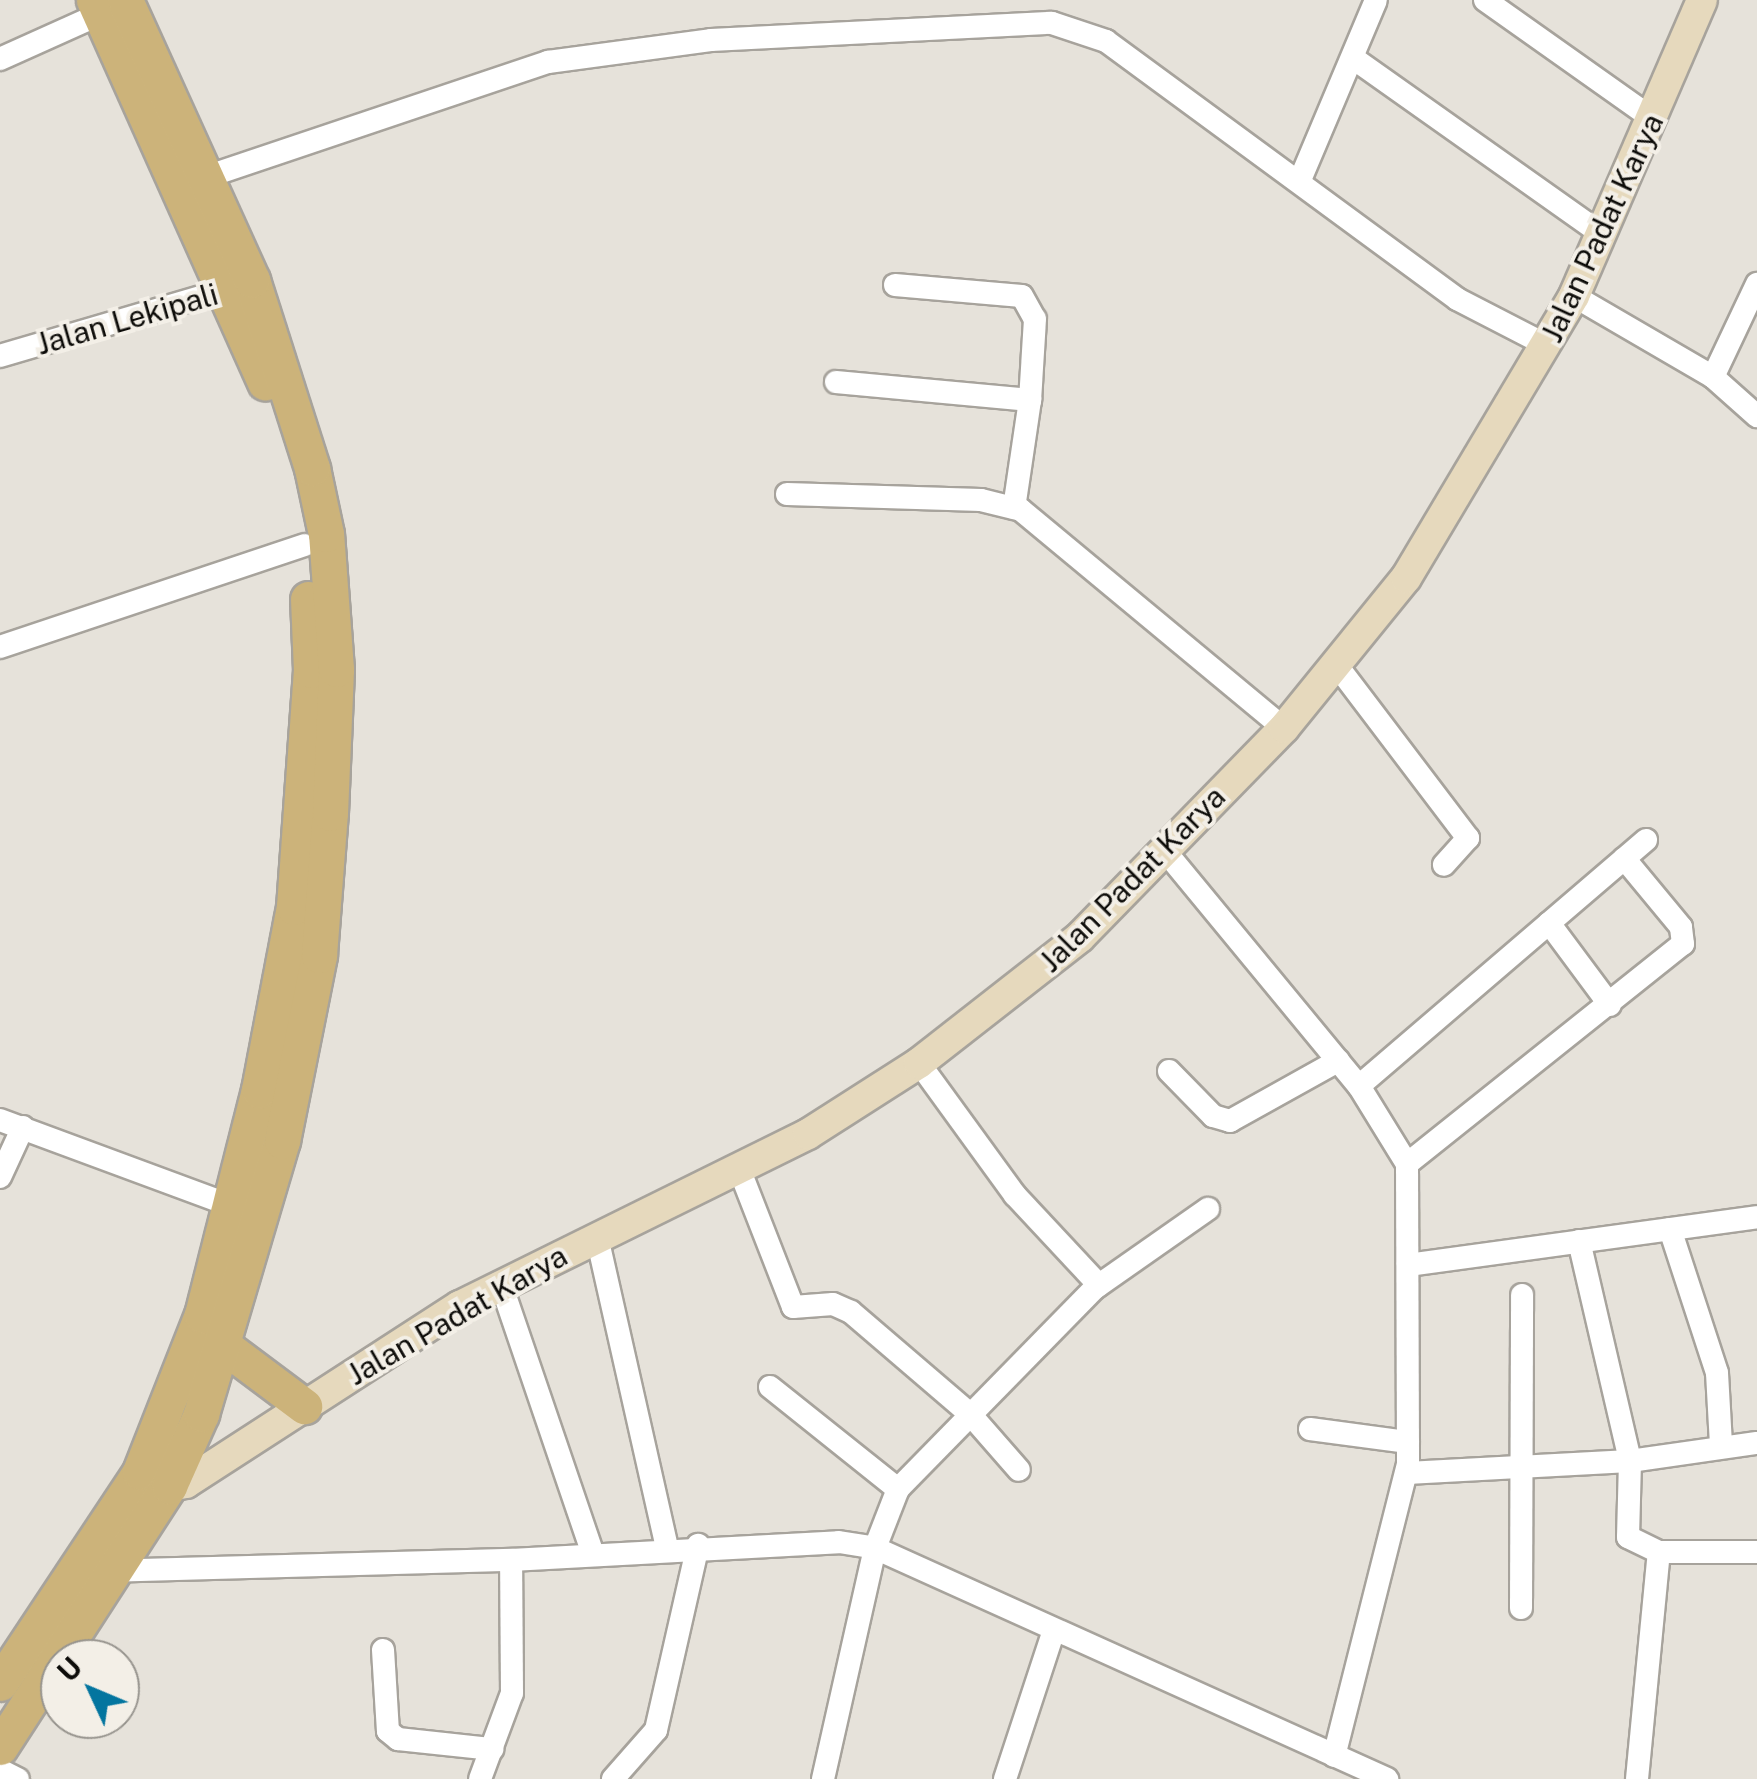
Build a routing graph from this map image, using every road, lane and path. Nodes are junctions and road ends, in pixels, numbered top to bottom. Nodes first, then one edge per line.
1 (1376, 0) edge
2 (1485, 0) edge
3 (1702, 0) edge
4 (106, 5) edge
5 (1353, 58) junction
6 (0, 60) edge
7 (1653, 119) junction
8 (206, 177) junction
9 (1300, 180) junction
10 (1604, 235) junction
11 (1757, 284) edge
12 (240, 285) junction
13 (895, 285) dead end
14 (1574, 296) junction
15 (1548, 346) junction
16 (0, 356) edge
17 (1714, 377) junction
18 (836, 382) dead end
19 (1030, 400) junction
20 (1757, 416) edge
21 (787, 494) dead end
22 (1014, 508) junction
23 (304, 544) junction
24 (0, 647) edge
25 (1338, 667) junction
26 (1284, 728) junction
27 (1646, 840) dead end
28 (1164, 851) junction
29 (1624, 858) junction
30 (1444, 864) dead end
31 (1548, 923) junction
32 (1610, 1004) junction
33 (1338, 1060) junction
34 (919, 1063) junction
35 (1169, 1071) dead end
36 (1359, 1086) junction
37 (0, 1120) edge
38 (23, 1127) junction
39 (1407, 1164) junction
40 (740, 1171) junction
41 (0, 1177) edge
42 (232, 1206) junction
43 (1208, 1209) dead end
44 (1757, 1218) edge
45 (1670, 1229) junction
46 (597, 1237) junction
47 (1579, 1241) junction
48 (1408, 1265) junction
49 (501, 1284) junction
50 (1099, 1285) junction
51 (1522, 1294) dead end
52 (208, 1335) junction
53 (770, 1387) dead end
54 (304, 1406) junction
55 (970, 1414) junction
56 (1310, 1429) dead end
57 (1408, 1442) junction
58 (1757, 1443) edge
59 (1721, 1444) junction
60 (1630, 1460) junction
61 (1525, 1465) junction
62 (1018, 1470) dead end
63 (1407, 1473) junction
64 (155, 1479) junction
65 (898, 1489) junction
66 (698, 1545) junction
67 (667, 1547) junction
68 (875, 1548) junction
69 (1659, 1552) junction
70 (1757, 1552) edge
71 (592, 1555) junction
72 (512, 1560) junction
73 (75, 1564) junction
74 (112, 1572) junction
75 (1520, 1608) dead end
76 (1054, 1630) junction
77 (383, 1650) dead end
78 (0, 1683) edge
79 (492, 1749) junction
80 (1, 1750) edge
81 (1334, 1756) junction
82 (18, 1779) edge
83 (480, 1779) edge
84 (613, 1779) edge
85 (823, 1779) edge
86 (1005, 1779) edge
87 (1386, 1779) edge
88 (1637, 1779) edge

1 - 5 street
2 - 7 street
3 - 7 street, Jalan Padat Karya
4 - 6 street
4 - 8 main road
4 - 12 main road
5 - 9 street
5 - 10 street
7 - 10 street, Jalan Padat Karya
8 - 9 street
8 - 12 main road
9 - 15 street
10 - 14 street, Jalan Padat Karya
11 - 17 street
12 - 16 street, Jalan Lekipali
12 - 23 main road
12 - 52 main road
13 - 19 street
14 - 15 street, Jalan Padat Karya
14 - 17 street
15 - 25 street, Jalan Padat Karya
17 - 20 street
18 - 19 street
19 - 22 street
21 - 22 street
22 - 26 street
23 - 24 street
23 - 42 main road
25 - 26 street, Jalan Padat Karya
25 - 30 street
26 - 28 street, Jalan Padat Karya
27 - 29 street
28 - 33 street
28 - 34 street, Jalan Padat Karya
29 - 31 street
29 - 32 street
31 - 32 street
31 - 36 street
32 - 39 street
33 - 35 street
33 - 36 street
34 - 40 street, Jalan Padat Karya
34 - 50 street
36 - 39 street
37 - 38 street
38 - 41 street
38 - 42 street
39 - 48 street
40 - 46 street, Jalan Padat Karya
40 - 55 street
42 - 52 main road
43 - 50 street
44 - 45 street
45 - 47 street
45 - 59 street
46 - 49 street, Jalan Padat Karya
46 - 67 street
47 - 48 street
47 - 60 street
48 - 57 street
49 - 54 street, Jalan Padat Karya
49 - 71 street
50 - 55 street
51 - 61 street
52 - 54 main road
52 - 64 main road
53 - 65 street
54 - 64 street, Jalan Padat Karya
55 - 62 street
55 - 65 street
56 - 57 street
57 - 63 street
58 - 59 street
59 - 60 street
60 - 61 street
60 - 69 street
61 - 63 street
61 - 75 street
63 - 81 street
64 - 73 main road
64 - 74 main road
65 - 68 street
66 - 67 street
66 - 68 street
66 - 84 street
67 - 71 street
68 - 76 street
68 - 85 street
69 - 70 street
69 - 88 street
71 - 72 street
72 - 74 street
72 - 79 street
73 - 74 street
73 - 78 main road
74 - 80 main road
76 - 81 street
76 - 86 street
77 - 79 street
79 - 83 street
80 - 82 street
81 - 87 street

